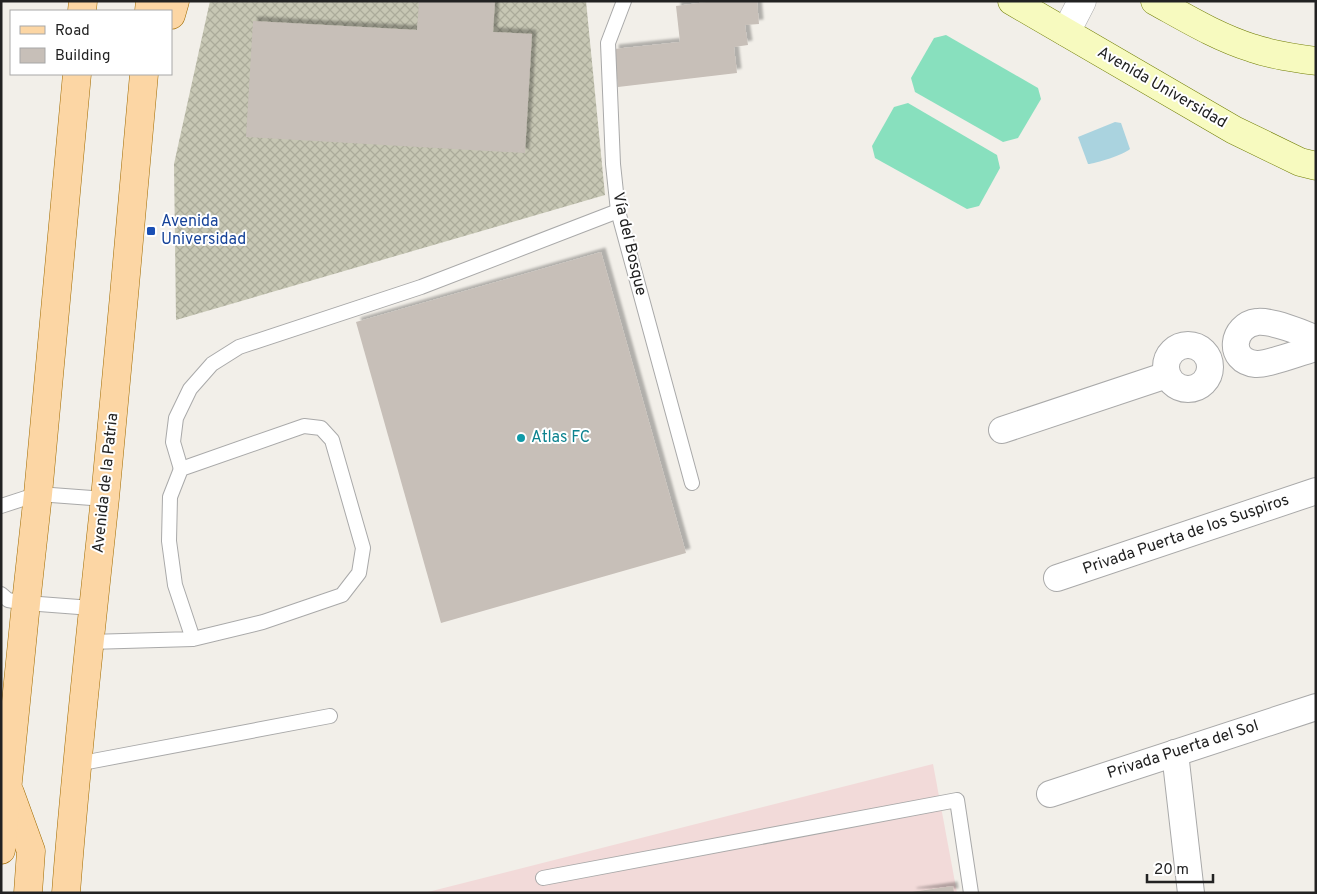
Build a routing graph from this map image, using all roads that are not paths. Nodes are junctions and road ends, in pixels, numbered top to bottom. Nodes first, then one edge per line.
1 (624, 1) edge
2 (1012, 1) edge
3 (1082, 1) edge
4 (1155, 1) edge
5 (1066, 32) junction
6 (1316, 61) edge
7 (77, 75) edge
8 (144, 76) edge
9 (1316, 166) edge
10 (618, 212) junction
11 (1316, 339) edge
12 (1316, 348) edge
13 (1235, 350) junction
14 (1002, 430) dead end
15 (181, 469) junction
16 (692, 483) dead end
17 (1316, 491) edge
18 (38, 494) junction
19 (105, 499) junction
20 (1, 506) edge
21 (1057, 578) dead end
22 (13, 599) edge
23 (92, 608) junction
24 (193, 640) junction
25 (89, 642) junction
26 (1316, 707) edge
27 (330, 716) dead end
28 (1175, 752) junction
29 (77, 764) junction
30 (8, 789) junction
31 (1050, 794) dead end
32 (1, 850) edge
33 (544, 878) dead end
34 (28, 893) edge
35 (66, 893) edge
36 (972, 893) edge
37 (1191, 893) edge

1 - 10 lane, Vía del Bosque
2 - 5 main road, Avenida Universidad
3 - 5 street
4 - 6 main road
5 - 9 main road, Avenida Universidad
7 - 18 main road
8 - 19 main road, Avenida de la Patria
10 - 15 lane
10 - 16 lane, Vía del Bosque
11 - 13 street
12 - 13 street
13 - 14 street
15 - 24 lane
15 - 24 lane
17 - 21 street, Privada Puerta de los Suspiros
18 - 19 lane
18 - 20 lane
18 - 22 main road
19 - 23 main road, Avenida de la Patria
22 - 23 lane
22 - 30 main road
23 - 25 main road, Avenida de la Patria
24 - 25 lane
25 - 29 main road, Avenida de la Patria
26 - 28 street, Privada Puerta del Sol
27 - 29 lane
28 - 31 street, Privada Puerta del Sol
28 - 37 street
29 - 35 main road, Avenida de la Patria
30 - 32 main road
30 - 34 main road
33 - 36 lane

